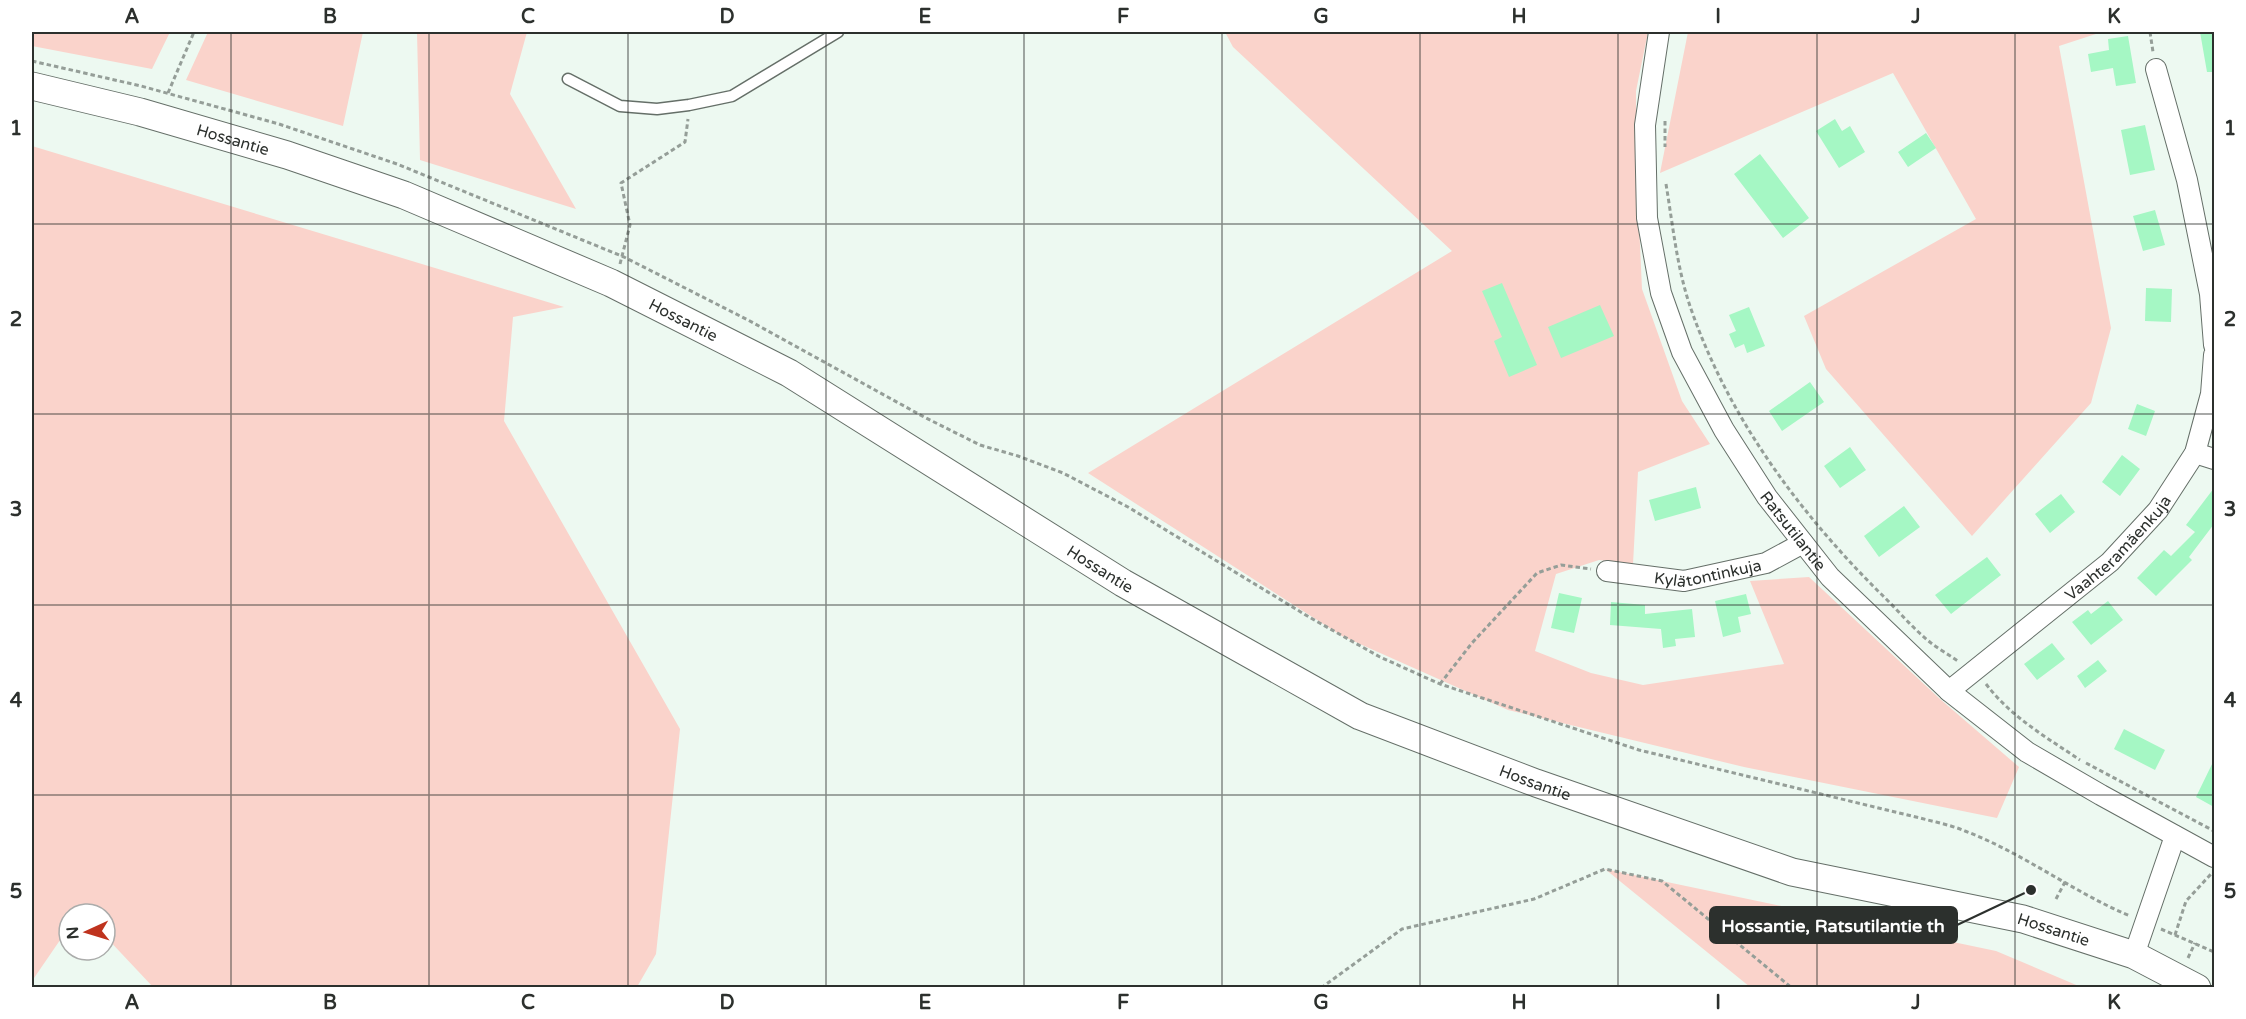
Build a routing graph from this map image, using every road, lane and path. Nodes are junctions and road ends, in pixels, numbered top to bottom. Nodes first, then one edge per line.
1 (194, 32) edge
2 (838, 32) edge
3 (1659, 32) edge
4 (32, 61) edge
5 (2156, 69) dead end
6 (568, 79) dead end
7 (32, 86) edge
8 (168, 93) junction
9 (689, 105) junction
10 (1665, 116) dead end
11 (1665, 149) dead end
12 (1665, 182) dead end
13 (624, 257) junction
14 (611, 283) junction
15 (2214, 345) edge
16 (2214, 355) edge
17 (2195, 453) junction
18 (2214, 459) edge
19 (1803, 543) junction
20 (1607, 571) joint
21 (1973, 672) junction
22 (1440, 684) junction
23 (1949, 691) junction
24 (2214, 831) edge
25 (2175, 836) junction
26 (2214, 857) edge
27 (2214, 872) edge
28 (2065, 882) junction
29 (2056, 899) dead end
30 (2145, 922) junction
31 (2175, 935) junction
32 (2214, 952) edge
33 (2134, 955) junction
34 (1321, 987) edge
35 (1792, 987) edge
36 (2197, 987) edge

1 - 8 path
2 - 9 lane
3 - 19 street, Ratsutilantie
4 - 8 path
5 - 15 street
6 - 9 lane
7 - 14 main road, Hossantie
8 - 13 path
9 - 13 path
10 - 11 path
12 - 21 path
13 - 14 path
13 - 22 path
14 - 33 main road, Hossantie
16 - 17 street, Vaahteramäenkuja
17 - 18 street
17 - 21 street, Vaahteramäenkuja
19 - 20 street, Kylätontinkuja
19 - 23 street, Ratsutilantie
20 - 22 path
21 - 23 street, Vaahteramäenkuja
21 - 24 path
22 - 28 path
23 - 25 street, Ratsutilantie
25 - 26 street, Ratsutilantie
25 - 30 street
27 - 31 path
28 - 29 path
28 - 30 path
30 - 31 path
30 - 33 street
31 - 32 path
33 - 36 main road, Hossantie
34 - 35 path

